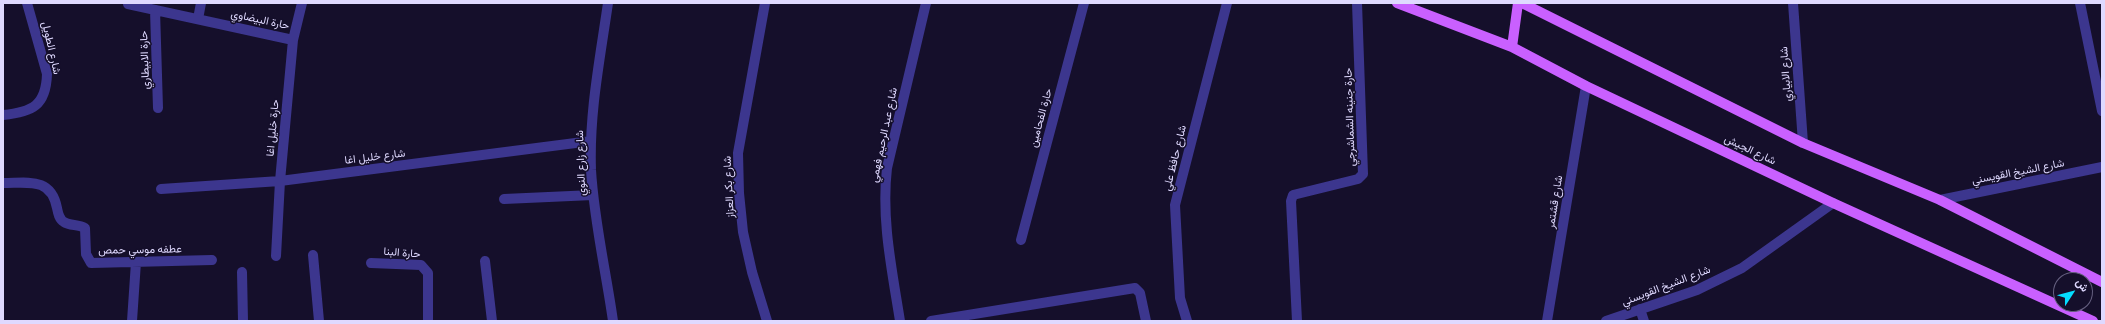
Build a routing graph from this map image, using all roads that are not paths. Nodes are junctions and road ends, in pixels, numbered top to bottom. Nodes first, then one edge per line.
1 (27, 3) edge
2 (201, 3) edge
3 (302, 3) edge
4 (608, 3) edge
5 (765, 3) edge
6 (926, 3) edge
7 (1084, 3) edge
8 (1227, 3) edge
9 (1357, 3) edge
10 (1397, 3) edge
11 (1518, 3) edge
12 (1522, 3) edge
13 (1793, 3) edge
14 (2080, 3) edge
15 (128, 4) dead end
16 (155, 10) junction
17 (198, 19) junction
18 (293, 40) junction
19 (1512, 48) junction
20 (1586, 86) junction
21 (158, 108) dead end
22 (2102, 111) edge
23 (3, 115) edge
24 (591, 141) junction
25 (1803, 142) junction
26 (2102, 167) edge
27 (280, 182) junction
28 (3, 183) edge
29 (161, 190) dead end
30 (593, 195) junction
31 (504, 199) dead end
32 (1940, 200) junction
33 (1834, 203) junction
34 (1021, 240) dead end
35 (312, 255) dead end
36 (276, 256) dead end
37 (212, 260) dead end
38 (485, 261) dead end
39 (136, 262) junction
40 (371, 263) dead end
41 (242, 272) dead end
42 (2102, 282) edge
43 (1640, 309) junction
44 (132, 321) edge
45 (243, 321) edge
46 (319, 321) edge
47 (428, 321) edge
48 (492, 321) edge
49 (613, 321) edge
50 (767, 321) edge
51 (900, 321) edge
52 (931, 321) edge
53 (1146, 321) edge
54 (1187, 321) edge
55 (1297, 321) edge
56 (1547, 321) edge
57 (1606, 321) edge
58 (1644, 321) edge
59 (2093, 321) edge

1 - 23 street, شارع الطويل
2 - 17 street
3 - 18 street, حارة خليل اغا
4 - 24 street, شارع زارع النوي
5 - 50 street, شارع بكر العزاز
6 - 51 street, شارع عبد الرحيم فهمي
7 - 34 street, حارة الفحامين
8 - 54 street, شارع حافظ علي
9 - 55 street, حارة جنينه الشماشرجي
10 - 19 main road, شارع الجيش
11 - 19 main road
12 - 25 main road
13 - 25 street, شارع الابياري
14 - 22 street
15 - 16 street, حارة البيضاوي
16 - 17 street, حارة البيضاوي
16 - 21 street, حارة الابيطاري
17 - 18 street, حارة البيضاوي
18 - 27 street, حارة خليل اغا
19 - 20 main road, شارع الجيش
20 - 33 main road, شارع الجيش
20 - 56 street, شارع قشتمر
24 - 27 street, شارع خليل اغا
24 - 30 street, شارع زارع النوي
25 - 32 main road
26 - 32 street, شارع الشيخ القويسني
27 - 29 street, شارع خليل اغا
27 - 36 street, حارة خليل اغا
28 - 39 street, عطفه موسي حمص
30 - 31 street
30 - 49 street, شارع زارع النوي
32 - 42 main road
33 - 43 street, شارع الشيخ القويسني
33 - 59 main road, شارع الجيش
35 - 46 street
37 - 39 street, عطفه موسي حمص
38 - 48 street
39 - 44 street
40 - 47 street, حارة البنا
41 - 45 street
43 - 57 street, شارع الشيخ القويسني
43 - 58 street
52 - 53 street

